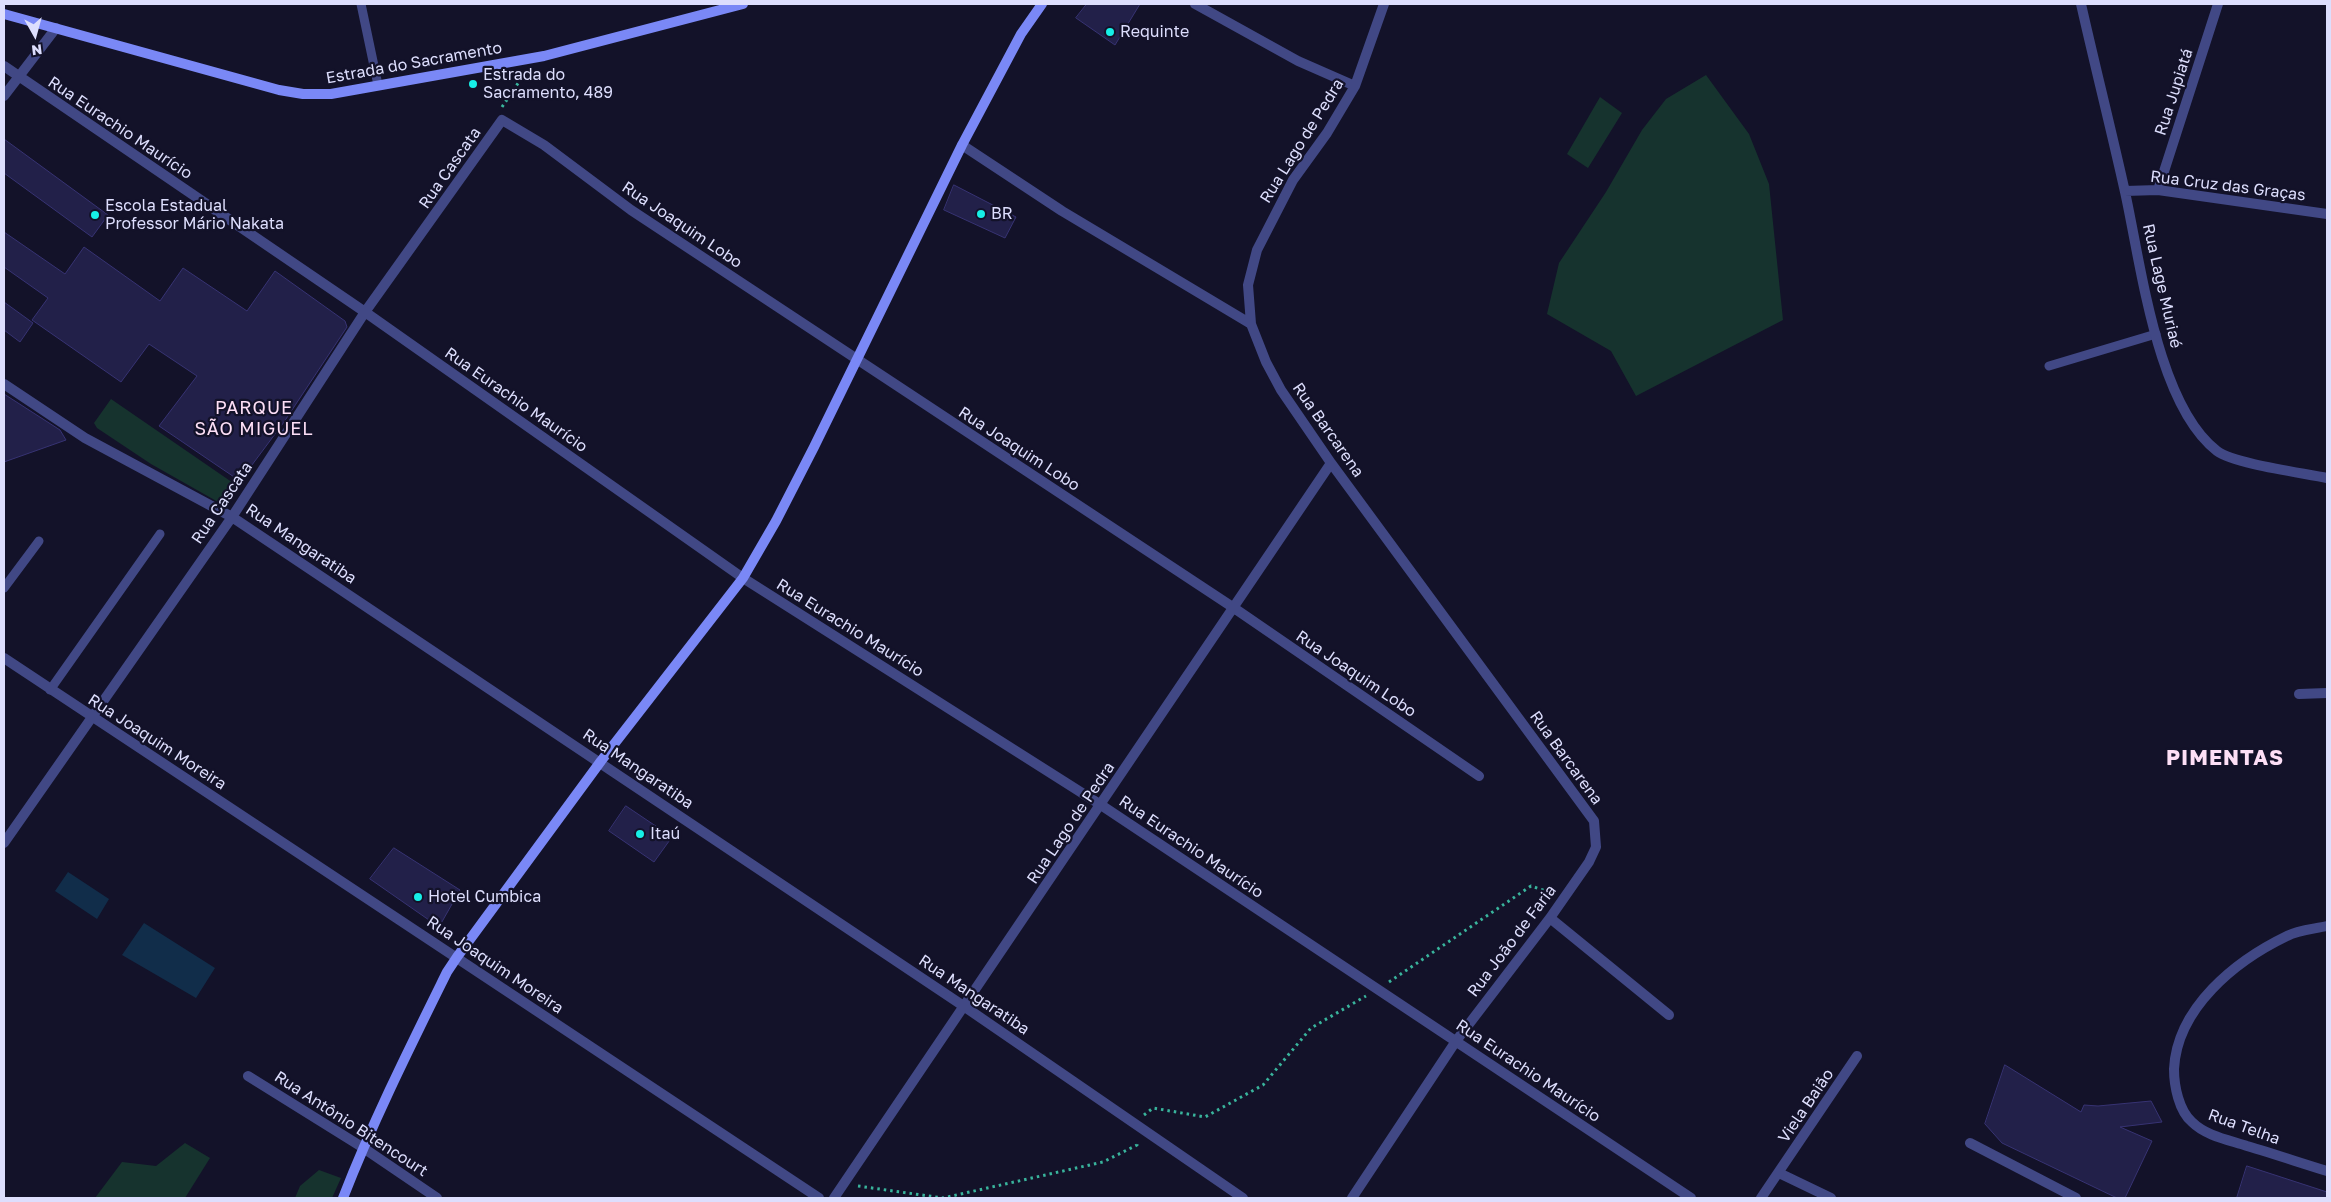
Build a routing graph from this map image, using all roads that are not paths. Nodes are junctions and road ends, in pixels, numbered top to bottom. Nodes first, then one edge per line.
1 (361, 4) edge
2 (743, 4) edge
3 (1042, 4) edge
4 (1195, 4) edge
5 (1384, 4) edge
6 (2081, 4) edge
7 (2218, 4) edge
8 (4, 14) edge
9 (56, 28) junction
10 (4, 66) edge
11 (18, 78) junction
12 (378, 85) junction
13 (1355, 86) junction
14 (4, 96) edge
15 (544, 145) joint
16 (962, 145) junction
17 (2158, 190) junction
18 (2125, 191) junction
19 (2327, 214) edge
20 (365, 312) junction
21 (1251, 324) junction
22 (2156, 334) junction
23 (856, 360) junction
24 (2049, 366) dead end
25 (4, 384) edge
26 (1330, 463) junction
27 (2327, 478) edge
28 (232, 517) junction
29 (160, 534) dead end
30 (38, 541) dead end
31 (743, 578) junction
32 (4, 588) edge
33 (1234, 608) junction
34 (4, 658) edge
35 (50, 690) junction
36 (2327, 693) edge
37 (2299, 694) dead end
38 (91, 718) junction
39 (600, 761) junction
40 (1479, 776) dead end
41 (1101, 805) junction
42 (1594, 821) joint
43 (4, 843) edge
44 (1550, 918) junction
45 (2327, 926) edge
46 (457, 957) junction
47 (965, 1007) junction
48 (1669, 1015) dead end
49 (1456, 1041) junction
50 (1857, 1056) dead end
51 (248, 1076) dead end
52 (1970, 1143) dead end
53 (362, 1147) junction
54 (2327, 1171) edge
55 (1780, 1173) junction
56 (343, 1198) edge
57 (437, 1198) edge
58 (819, 1198) edge
59 (834, 1198) edge
60 (1243, 1198) edge
61 (1352, 1198) edge
62 (1691, 1198) edge
63 (1761, 1198) edge
64 (1831, 1198) edge
65 (2076, 1198) edge

1 - 12 lane
2 - 12 main road, Estrada do Sacramento
3 - 16 main road
4 - 13 street
5 - 13 street, Rua Lago de Pedra
6 - 18 street, Rua Lage Muriaé
7 - 17 street, Rua Jupiatá
8 - 9 main road, Estrada do Sacramento
9 - 11 street
9 - 12 main road, Estrada do Sacramento
10 - 11 street, Rua Eurachio Maurício
11 - 14 street
11 - 20 street, Rua Eurachio Maurício
13 - 21 street, Rua Lago de Pedra
15 - 20 street, Rua Cascata
15 - 23 street, Rua Joaquim Lobo
16 - 21 street
16 - 23 main road
17 - 18 street, Rua Cruz das Graças
17 - 19 street, Rua Cruz das Graças
18 - 22 street, Rua Lage Muriaé
20 - 28 street, Rua Cascata
20 - 31 street, Rua Eurachio Maurício
21 - 26 street, Rua Barcarena
22 - 24 lane
22 - 27 street, Rua Lage Muriaé
23 - 31 main road
23 - 33 street, Rua Joaquim Lobo
25 - 28 street, Rua Mangaratiba
26 - 33 street, Rua Lago de Pedra
26 - 42 street, Rua Barcarena
28 - 38 street, Rua Cascata
28 - 39 street, Rua Mangaratiba
29 - 35 lane
30 - 32 lane
31 - 39 main road
31 - 41 street, Rua Eurachio Maurício
33 - 40 street, Rua Joaquim Lobo
33 - 41 street, Rua Lago de Pedra
34 - 35 street, Rua Joaquim Moreira
35 - 38 street, Rua Joaquim Moreira
36 - 37 street
38 - 43 street, Rua Cascata
38 - 46 street, Rua Joaquim Moreira
39 - 46 main road
39 - 47 street, Rua Mangaratiba
41 - 47 street, Rua Lago de Pedra
41 - 49 street, Rua Eurachio Maurício
42 - 44 street, Rua João de Faria
44 - 48 street
44 - 49 street, Rua João de Faria
45 - 54 street, Rua Telha
46 - 53 main road
46 - 58 street, Rua Joaquim Moreira
47 - 59 street, Rua Lago de Pedra
47 - 60 street, Rua Mangaratiba
49 - 61 street, Rua João de Faria
49 - 62 street, Rua Eurachio Maurício
50 - 55 street, Viela Baião
51 - 53 street, Rua Antônio Bitencourt
52 - 65 street
53 - 56 main road
53 - 57 street, Rua Antônio Bitencourt
55 - 63 street
55 - 64 street

